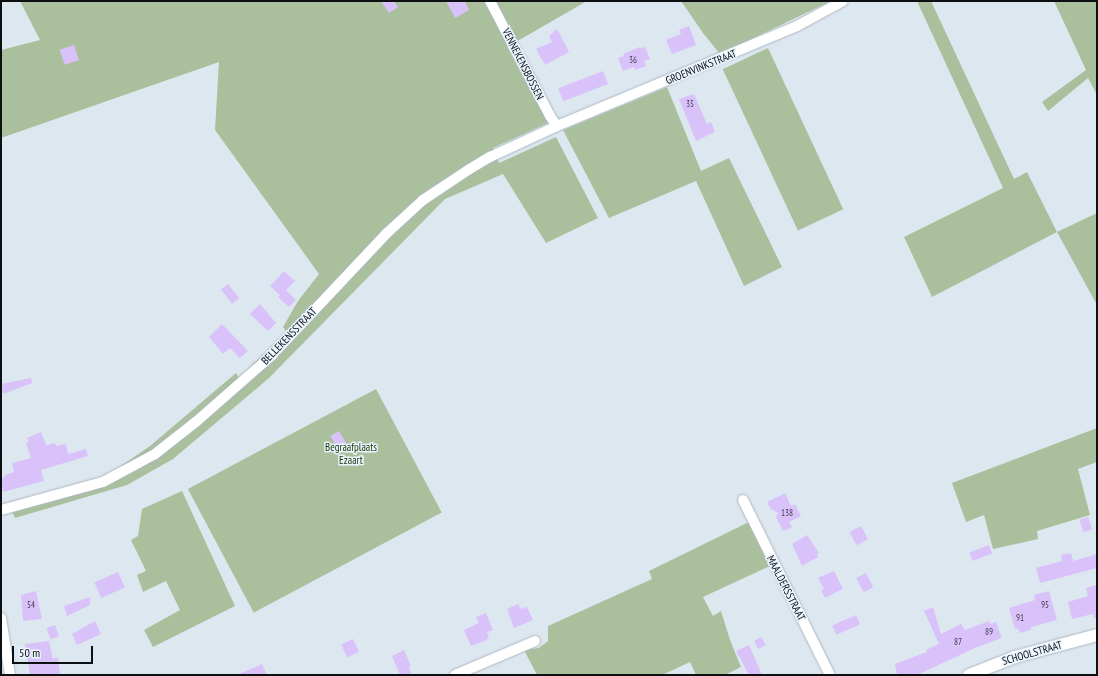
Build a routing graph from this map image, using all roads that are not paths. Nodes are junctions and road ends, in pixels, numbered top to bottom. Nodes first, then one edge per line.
1 (490, 1) edge
2 (843, 1) edge
3 (557, 126) junction
4 (743, 500) dead end
5 (1, 510) edge
6 (1, 618) edge
7 (1097, 635) edge
8 (535, 641) dead end
9 (10, 675) edge
10 (454, 675) edge
11 (830, 675) edge
12 (969, 675) edge

1 - 3 street, VENNEKENSBOSSEN
2 - 3 street, GROENVINKSTRAAT
3 - 5 street, BELLEKENSSTRAAT
4 - 11 street, MAALDERSSTRAAT
6 - 9 street
7 - 12 street, SCHOOLSTRAAT
8 - 10 street

